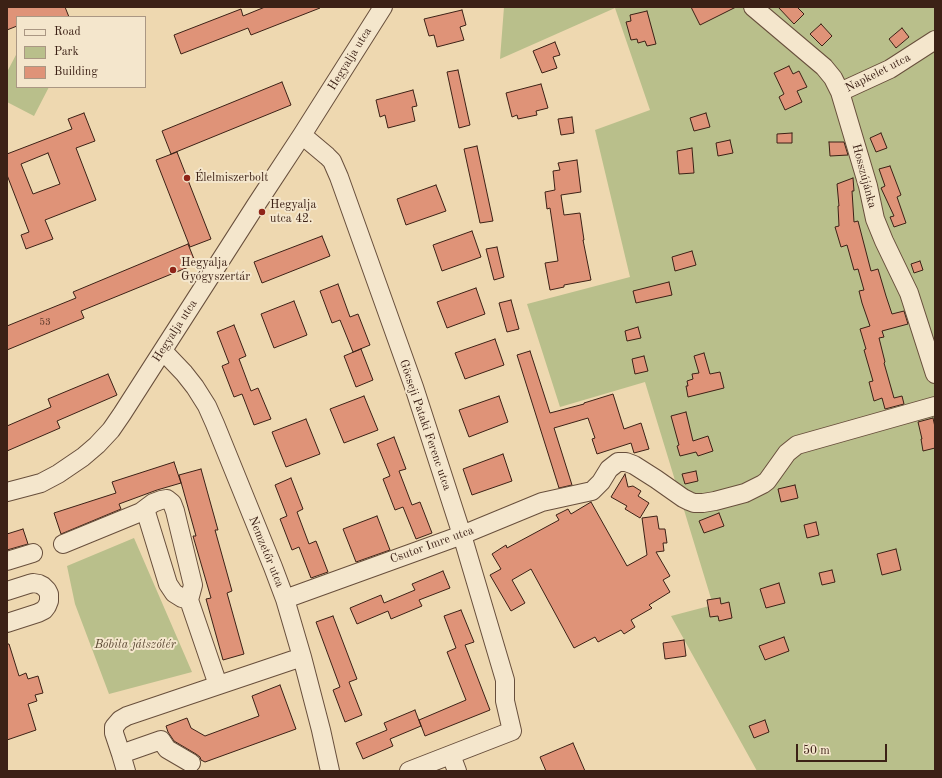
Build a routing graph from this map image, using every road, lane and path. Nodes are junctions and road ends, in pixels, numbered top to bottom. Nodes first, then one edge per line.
1 (383, 7) edge
2 (753, 7) edge
3 (935, 40) edge
4 (840, 92) junction
5 (302, 135) junction
6 (163, 351) junction
7 (935, 374) edge
8 (935, 406) edge
9 (7, 492) edge
10 (145, 509) junction
11 (462, 535) junction
12 (63, 544) dead end
13 (33, 553) dead end
14 (7, 561) edge
15 (7, 591) edge
16 (285, 599) junction
17 (189, 600) junction
18 (7, 623) edge
19 (302, 657) junction
20 (218, 686) junction
21 (121, 754) junction
22 (454, 763) edge
23 (191, 764) dead end
24 (126, 771) edge
25 (330, 771) edge
26 (409, 771) edge

1 - 5 street, Hegyalja utca
2 - 4 street, Hosszújánka
3 - 4 street, Napkelet utca
4 - 7 street, Hosszújánka
5 - 6 street, Hegyalja utca
5 - 11 street, Göcseji Pataki Ferenc utca
6 - 9 street, Hegyalja utca
6 - 16 street, Nemzetőr utca
8 - 11 street, Csutor Imre utca
10 - 12 street
10 - 17 street
10 - 17 street
11 - 16 street, Csutor Imre utca
11 - 22 street, Göcseji Pataki Ferenc utca
13 - 14 street
15 - 18 street
16 - 19 street, Nemzetőr utca
17 - 20 street
19 - 20 street
19 - 25 street, Nemzetőr utca
20 - 21 street
21 - 23 street
21 - 24 street
22 - 26 street

